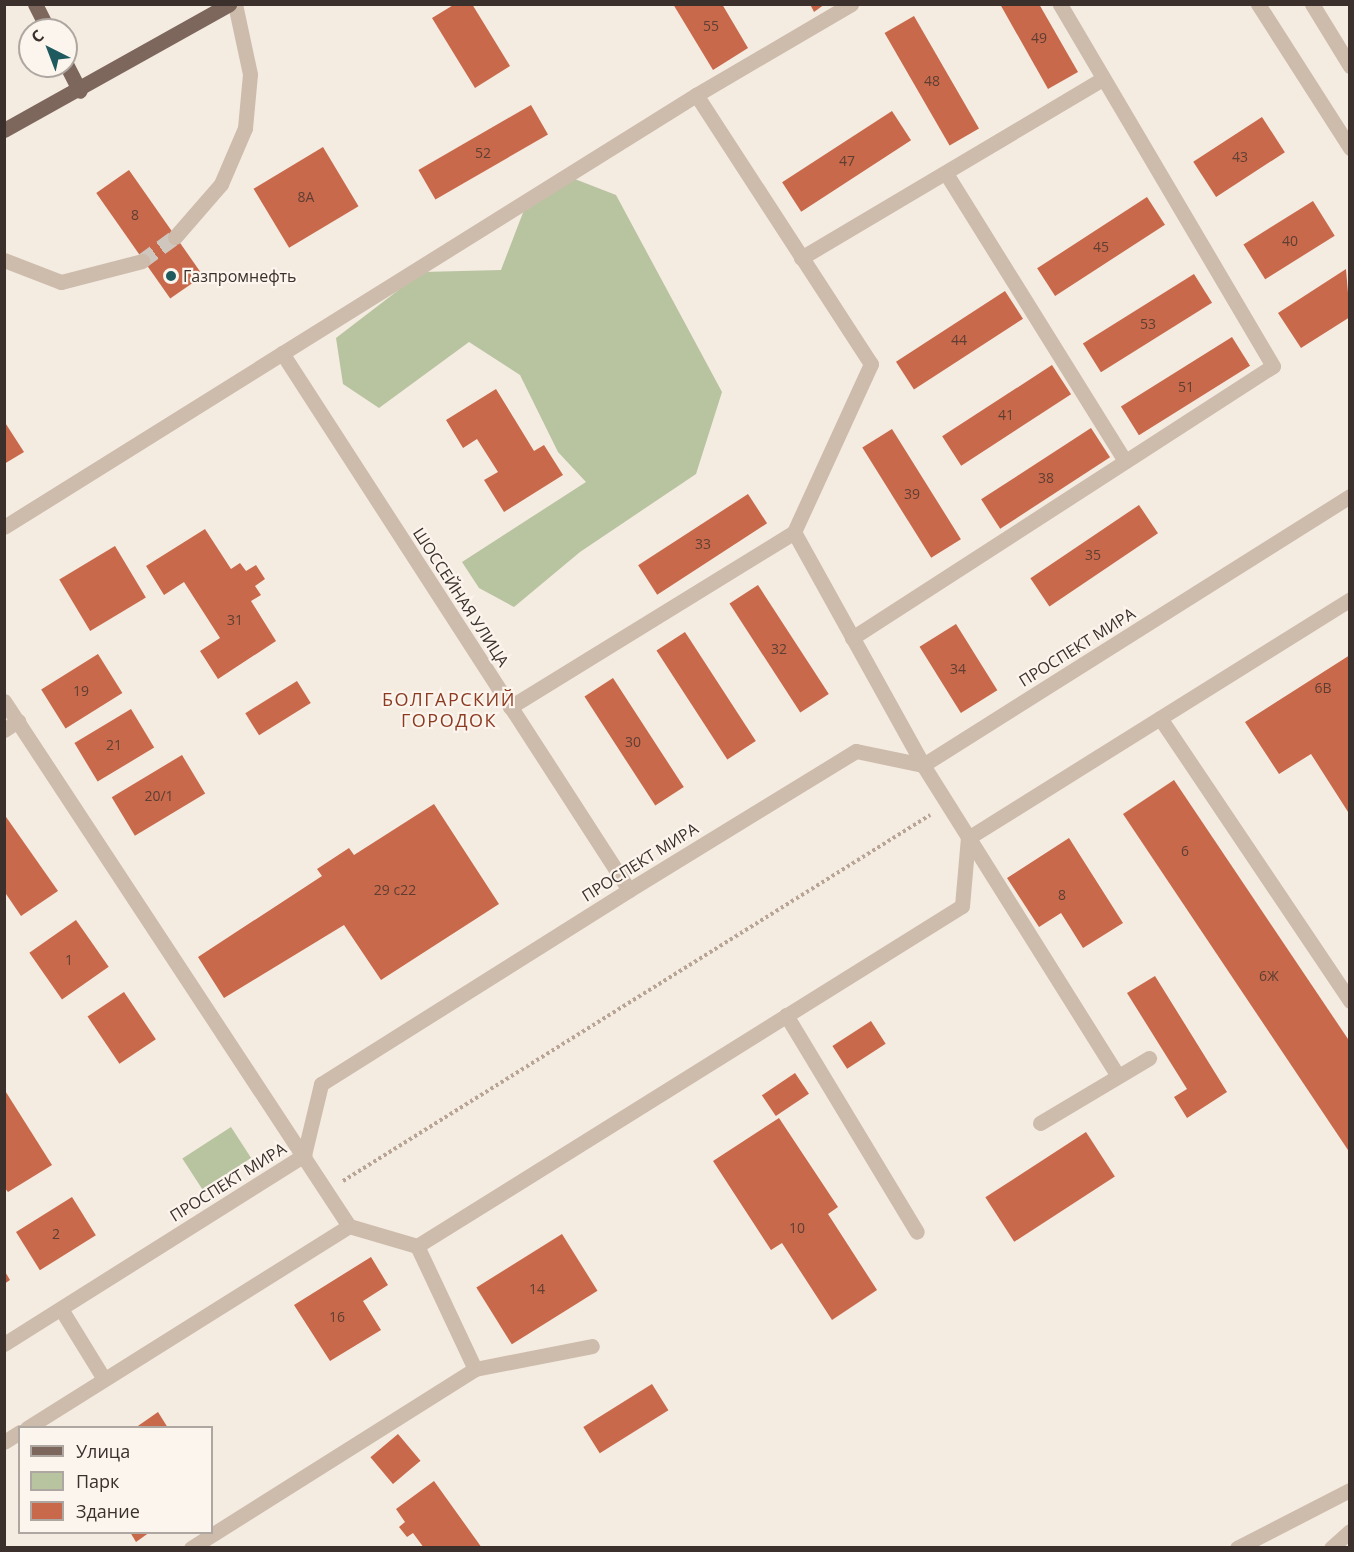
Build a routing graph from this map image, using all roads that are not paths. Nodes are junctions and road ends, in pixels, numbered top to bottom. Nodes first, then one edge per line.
1 (34, 4) edge
2 (229, 4) edge
3 (235, 4) edge
4 (851, 4) edge
5 (1060, 4) edge
6 (1258, 4) edge
7 (1312, 4) edge
8 (42, 18) edge
9 (1350, 66) edge
10 (73, 78) edge
11 (1102, 79) junction
12 (80, 91) junction
13 (696, 95) junction
14 (4, 130) edge
15 (1350, 148) edge
16 (947, 175) junction
17 (175, 237) tunnel mouth
18 (801, 258) junction
19 (4, 260) edge
20 (142, 261) tunnel mouth
21 (282, 353) junction
22 (1125, 461) junction
23 (1350, 496) edge
24 (4, 527) edge
25 (794, 532) junction
26 (1350, 599) edge
27 (852, 638) junction
28 (4, 701) edge
29 (510, 706) junction
30 (1160, 718) junction
31 (18, 721) junction
32 (4, 730) edge
33 (923, 765) junction
34 (968, 838) junction
35 (628, 890) junction
36 (1350, 1001) edge
37 (786, 1016) junction
38 (1149, 1058) dead end
39 (1118, 1076) junction
40 (1040, 1123) dead end
41 (304, 1155) junction
42 (349, 1226) junction
43 (917, 1232) dead end
44 (417, 1246) junction
45 (61, 1309) junction
46 (4, 1344) edge
47 (592, 1346) dead end
48 (475, 1369) junction
49 (104, 1379) junction
50 (30, 1426) edge
51 (18, 1433) edge
52 (4, 1442) edge
53 (1350, 1490) edge
54 (1350, 1531) edge
55 (191, 1548) edge
56 (1237, 1548) edge
57 (1331, 1548) edge

1 - 8 main road
2 - 12 main road
3 - 17 street
4 - 13 street
5 - 11 street
6 - 15 street
7 - 9 street
10 - 12 main road
11 - 16 street
11 - 22 street
12 - 14 main road
13 - 18 street
13 - 21 street
16 - 18 street
16 - 22 street
18 - 25 street
19 - 20 street
21 - 24 street
21 - 29 street, ШОССЕЙНАЯ УЛИЦА
22 - 27 street
23 - 33 street, ПРОСПЕКТ МИРА
25 - 27 street
25 - 29 street
26 - 30 street
27 - 33 street
28 - 31 street
29 - 35 street, ШОССЕЙНАЯ УЛИЦА
30 - 34 street
30 - 36 street
31 - 32 street
31 - 41 street
33 - 34 street
33 - 35 street, ПРОСПЕКТ МИРА
34 - 37 street
34 - 39 street
35 - 41 street, ПРОСПЕКТ МИРА
37 - 43 street
37 - 44 street
38 - 39 street
39 - 40 street
41 - 42 street
41 - 45 street, ПРОСПЕКТ МИРА
42 - 44 street
42 - 49 street
44 - 48 street
45 - 46 street, ПРОСПЕКТ МИРА
45 - 49 street
47 - 48 street
48 - 55 street
49 - 50 street
51 - 52 street
53 - 56 street
54 - 57 street

